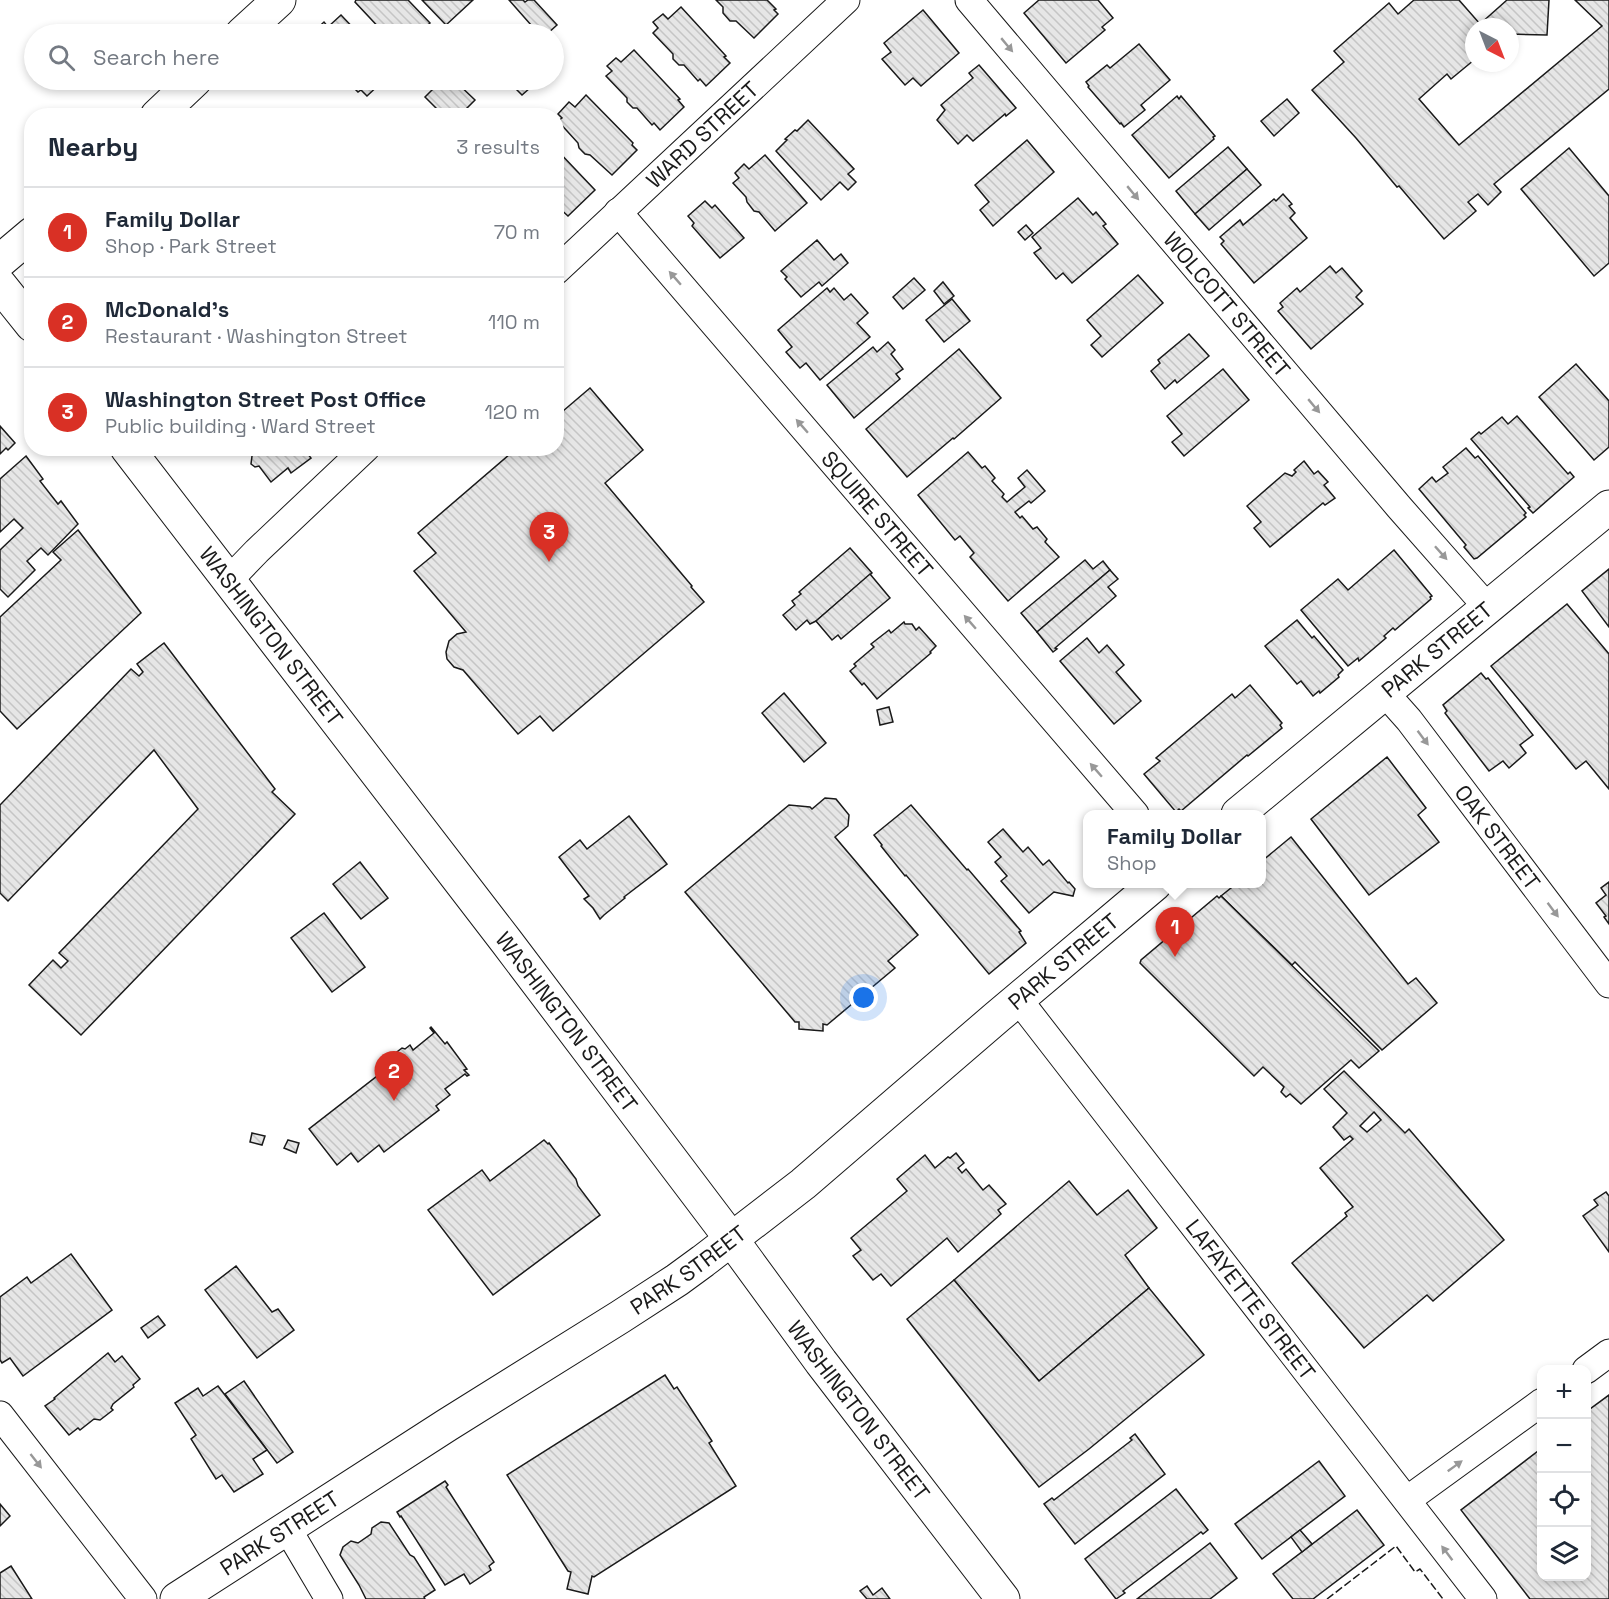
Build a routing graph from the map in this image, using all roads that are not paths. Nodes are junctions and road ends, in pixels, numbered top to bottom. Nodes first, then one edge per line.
1 (279, 0) edge
2 (846, 0) edge
3 (969, 0) edge
4 (253, 24) edge
5 (184, 90) edge
6 (165, 108) edge
7 (618, 212) junction
8 (24, 241) edge
9 (0, 261) edge
10 (564, 263) edge
11 (0, 285) edge
12 (24, 315) edge
13 (133, 456) edge
14 (358, 456) edge
15 (1609, 507) edge
16 (229, 580) junction
17 (1488, 608) junction
18 (1385, 693) junction
19 (1132, 810) edge
20 (1243, 810) edge
21 (1150, 888) edge
22 (1609, 984) edge
23 (1018, 999) junction
24 (732, 1240) junction
25 (1609, 1353) edge
26 (1591, 1366) edge
27 (1537, 1406) edge
28 (0, 1415) edge
29 (1407, 1500) junction
30 (286, 1528) junction
31 (143, 1599) edge
32 (177, 1599) edge
33 (329, 1599) edge
34 (1003, 1599) edge
35 (1483, 1599) edge

1 - 4 main road
2 - 7 street, WARD STREET
3 -> 17 street, WOLCOTT STREET
5 - 6 main road
7 - 10 street, WARD STREET
19 -> 7 street, SQUIRE STREET
8 - 9 main road
11 - 12 main road
13 - 16 main road, WASHINGTON STREET
14 - 16 street
15 - 17 main road, PARK STREET
16 - 24 main road, WASHINGTON STREET
17 - 18 main road, PARK STREET
18 - 20 main road, PARK STREET
18 -> 22 street, OAK STREET
21 - 23 main road, PARK STREET
23 - 24 main road, PARK STREET
23 - 29 street, LAFAYETTE STREET
24 - 30 main road, PARK STREET
24 - 34 main road, WASHINGTON STREET
25 - 26 street
29 -> 27 street
28 -> 31 street
35 -> 29 street, LAFAYETTE STREET
30 - 32 main road, PARK STREET
30 - 33 street

